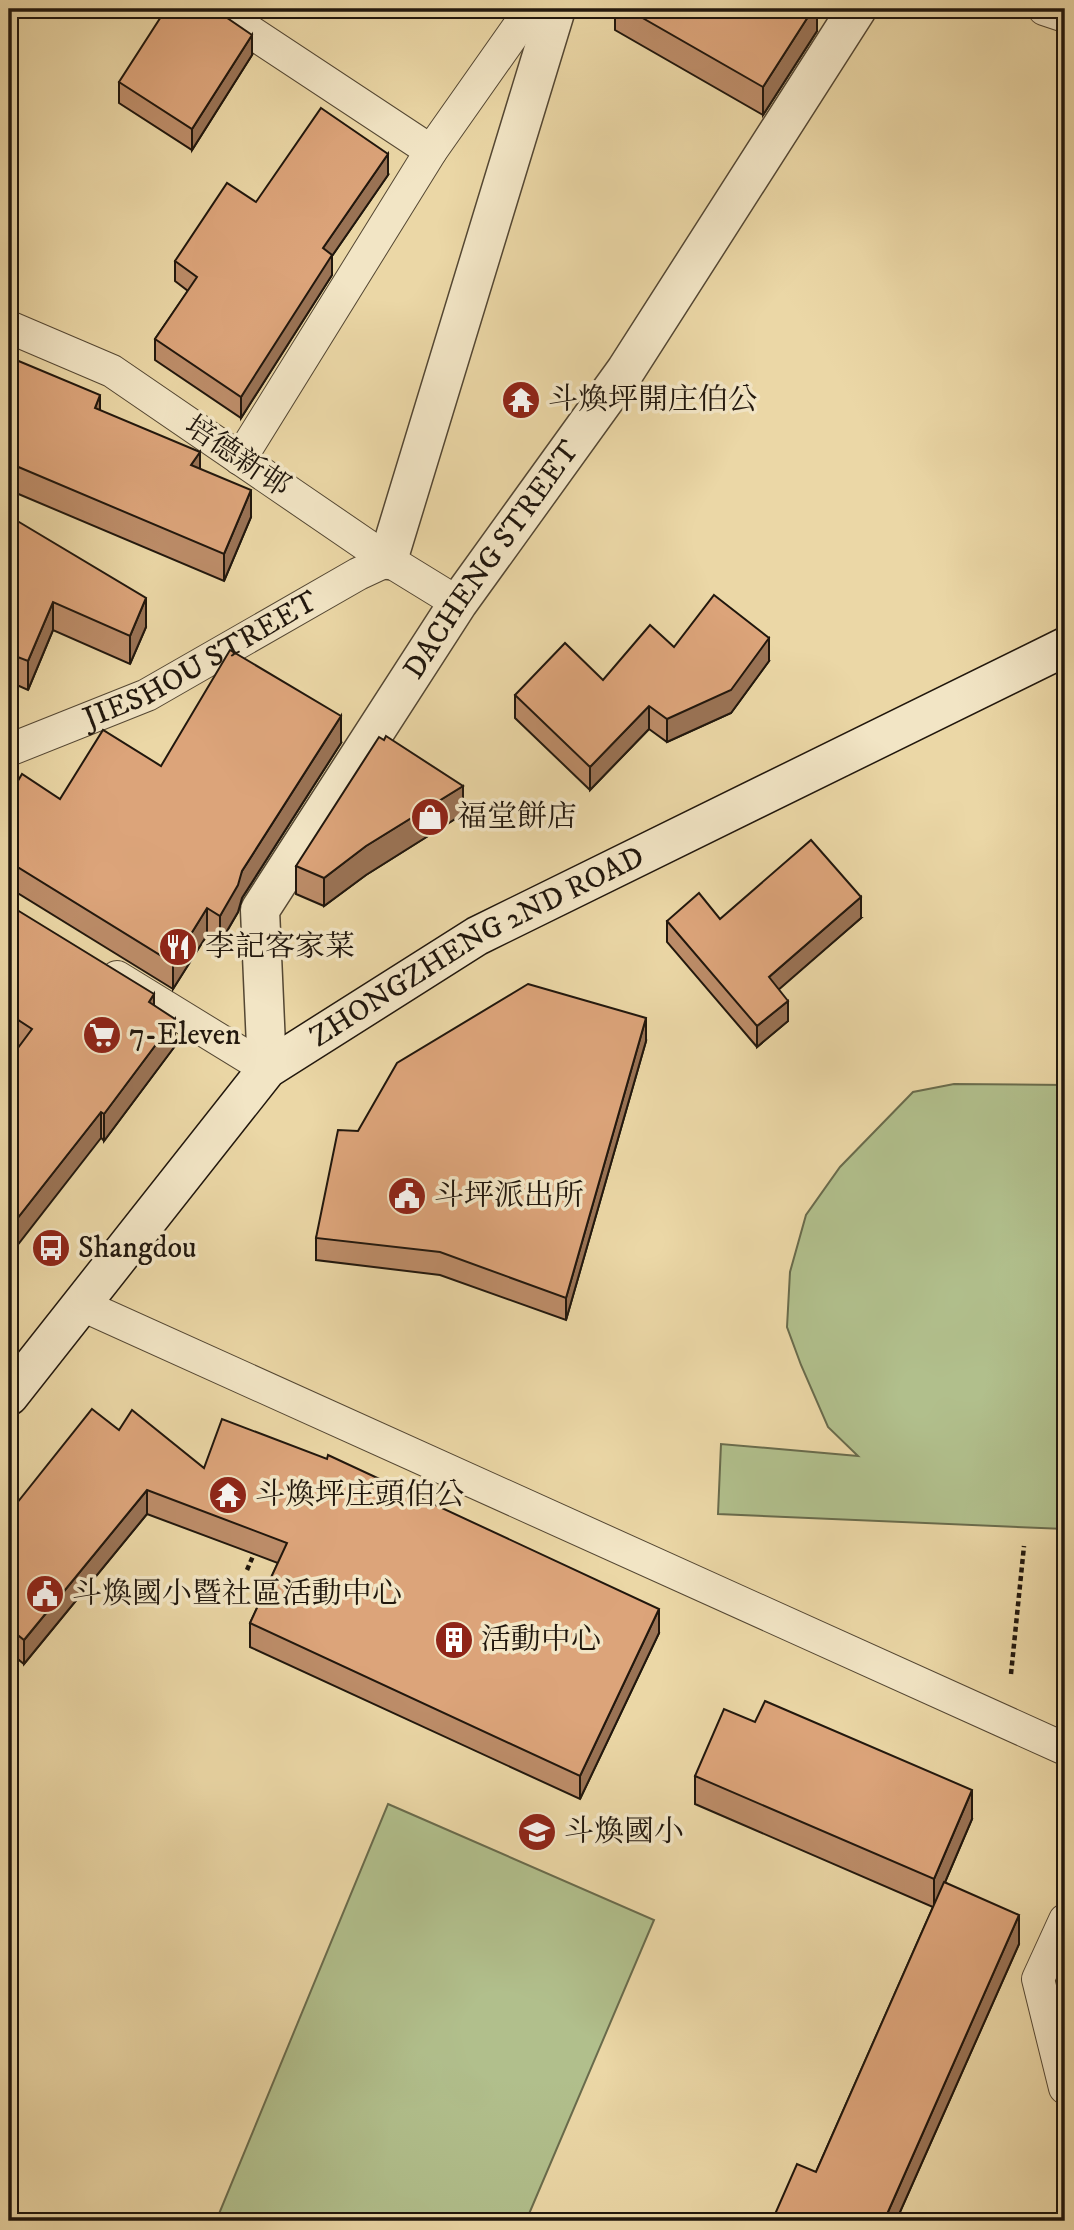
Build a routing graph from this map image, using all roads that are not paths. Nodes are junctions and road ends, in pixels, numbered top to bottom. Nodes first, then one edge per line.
1 (216, 9) edge
2 (531, 9) edge
3 (556, 9) edge
4 (857, 9) edge
5 (1044, 9) edge
6 (1065, 16) edge
7 (431, 151) junction
8 (9, 327) edge
9 (240, 459) junction
10 (388, 560) junction
11 (457, 603) junction
12 (1065, 647) edge
13 (9, 750) edge
14 (91, 961) edge
15 (267, 1069) junction
16 (82, 1304) junction
17 (9, 1396) edge
18 (1065, 1749) edge
19 (1065, 1920) edge
20 (1065, 2088) edge

1 - 7 lane
2 - 7 lane
3 - 10 street
4 - 11 street, DACHENG STREET
5 - 6 lane
7 - 9 lane
8 - 9 lane, 培德新邨
9 - 10 lane, 培德新邨
10 - 11 lane, 培德新邨
10 - 13 lane, JIESHOU STREET
11 - 15 street, DACHENG STREET
12 - 15 street, ZHONGZHENG 2ND ROAD
14 - 15 lane
15 - 16 street, ZHONGZHENG 2ND ROAD
16 - 17 street, ZHONGZHENG 2ND ROAD
16 - 18 lane
19 - 20 lane

